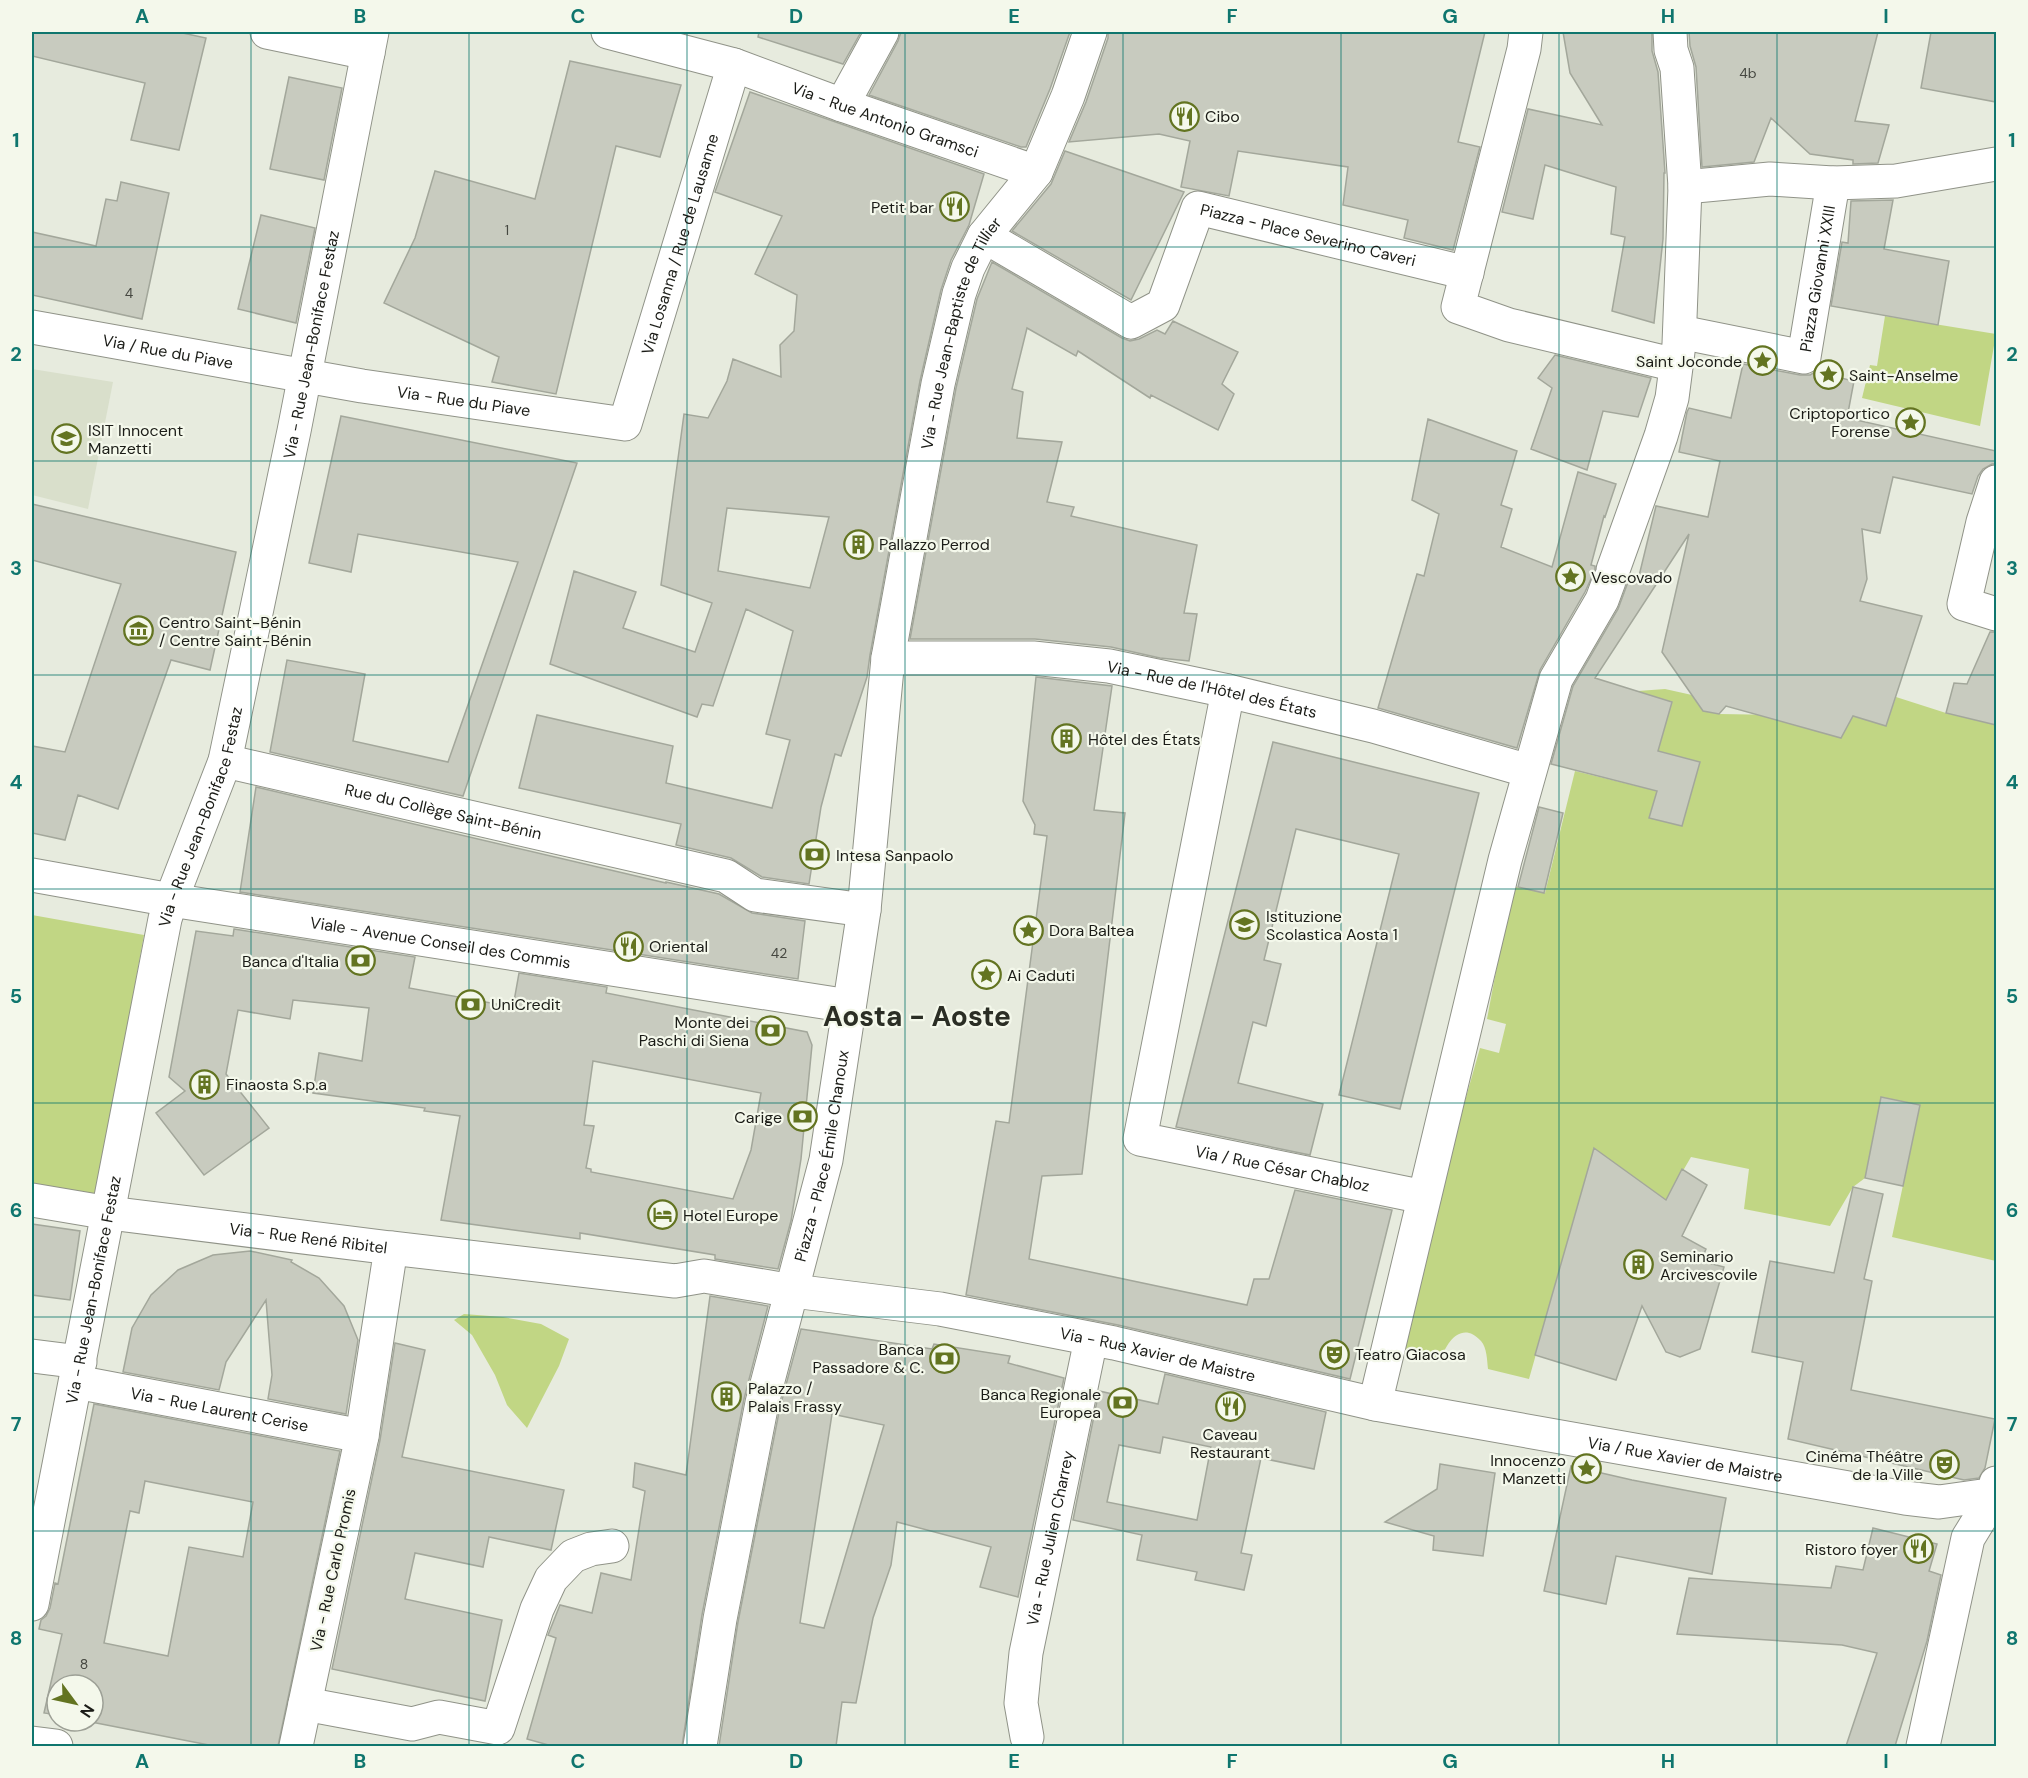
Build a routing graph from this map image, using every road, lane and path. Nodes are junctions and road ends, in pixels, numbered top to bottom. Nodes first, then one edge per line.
1 (267, 32) edge
2 (882, 32) edge
3 (1090, 32) edge
4 (1526, 32) edge
5 (1670, 32) edge
6 (598, 35) edge
7 (370, 42) edge
8 (734, 65) junction
9 (842, 105) junction
10 (1996, 164) edge
11 (1036, 172) junction
12 (1833, 183) junction
13 (1685, 187) junction
14 (984, 236) junction
15 (1467, 273) junction
16 (32, 327) edge
17 (1680, 332) junction
18 (1676, 365) junction
19 (304, 375) junction
20 (625, 424) joint
21 (1996, 482) edge
22 (1996, 614) edge
23 (888, 658) junction
24 (1228, 692) junction
25 (225, 761) junction
26 (1529, 771) junction
27 (32, 875) edge
28 (171, 900) junction
29 (864, 910) junction
30 (849, 1006) junction
31 (1424, 1197) junction
32 (32, 1200) edge
33 (109, 1214) junction
34 (391, 1248) junction
35 (793, 1291) junction
36 (1091, 1339) junction
37 (32, 1356) edge
38 (78, 1372) junction
39 (1375, 1404) junction
40 (362, 1436) junction
41 (1996, 1490) edge
42 (612, 1546) dead end
43 (32, 1604) edge
44 (305, 1704) junction
45 (1027, 1737) dead end
46 (32, 1743) edge
47 (56, 1746) edge
48 (296, 1746) edge
49 (700, 1746) edge
50 (1923, 1746) edge

1 - 7 street
2 - 9 street
3 - 11 street, Via - Rue Jean-Baptiste de Tillier
4 - 15 street
5 - 13 street
6 - 8 street, Via - Rue Antonio Gramsci
7 - 19 street, Via - Rue Jean-Boniface Festaz
8 - 9 street, Via - Rue Antonio Gramsci
8 - 20 street, Via Losanna / Rue de Lausanne
9 - 11 street, Via - Rue Antonio Gramsci
10 - 12 street
11 - 14 street, Via - Rue Jean-Baptiste de Tillier
12 - 13 street
12 - 17 street, Piazza Giovanni XXIII
13 - 17 street
14 - 15 street, Piazza - Place Severino Caveri
14 - 23 street, Via - Rue Jean-Baptiste de Tillier
15 - 18 street
16 - 19 street, Via / Rue du Piave
17 - 18 street
18 - 26 street
19 - 20 street, Via - Rue du Piave
19 - 25 street, Via - Rue Jean-Boniface Festaz
21 - 22 street
23 - 24 street, Via - Rue de l'Hôtel des États
23 - 29 street, Piazza - Place Émile Chanoux
24 - 26 street, Via - Rue de l'Hôtel des États
24 - 31 street, Via / Rue César Chabloz
25 - 28 street, Via - Rue Jean-Boniface Festaz
25 - 29 street, Rue du Collège Saint-Bénin
26 - 31 street
27 - 28 street, Viale - Avenue Conseil des Commis
28 - 30 street, Viale - Avenue Conseil des Commis
28 - 33 street, Via - Rue Jean-Boniface Festaz
29 - 30 street, Piazza - Place Émile Chanoux
30 - 35 street, Piazza - Place Émile Chanoux
31 - 39 street
32 - 33 street, Via - Rue René Ribitel
33 - 34 street, Via - Rue René Ribitel
33 - 38 street, Via - Rue Jean-Boniface Festaz
34 - 35 street
34 - 40 street, Via - Rue René Ribitel
35 - 36 street, Via - Rue Xavier de Maistre
35 - 49 street, Piazza - Place Émile Chanoux
36 - 39 street, Via - Rue Xavier de Maistre
36 - 45 street, Via - Rue Julien Charrey
37 - 38 street, Via - Rue Laurent Cerise
38 - 40 street, Via - Rue Laurent Cerise
38 - 43 street, Via - Rue Jean-Boniface Festaz
39 - 41 street, Via / Rue Xavier de Maistre
40 - 44 street, Via - Rue Carlo Promis
41 - 50 street
42 - 44 street
44 - 48 street, Via - Rue Carlo Promis
46 - 47 street

